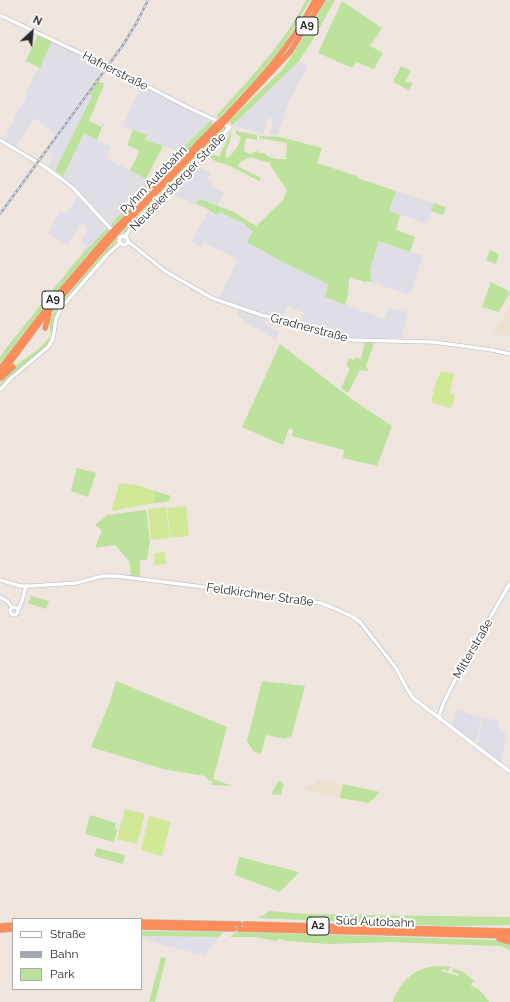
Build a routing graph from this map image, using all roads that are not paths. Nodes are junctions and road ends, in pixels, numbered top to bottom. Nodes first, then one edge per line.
1 (315, 0) edge
2 (319, 0) edge
3 (323, 0) edge
4 (0, 15) edge
5 (280, 62) junction
6 (224, 120) junction
7 (230, 127) joint
8 (0, 140) edge
9 (115, 235) junction
10 (126, 237) junction
11 (127, 243) junction
12 (120, 244) junction
13 (52, 309) junction
14 (45, 328) dead end
15 (510, 354) edge
16 (13, 366) dead end
17 (0, 369) edge
18 (0, 377) edge
19 (0, 390) edge
20 (0, 578) edge
21 (510, 583) edge
22 (26, 586) junction
23 (0, 597) edge
24 (439, 717) junction
25 (510, 770) edge
26 (142, 922) edge
27 (12, 925) edge
28 (0, 926) edge
29 (240, 926) junction
30 (142, 927) edge
31 (510, 928) edge
32 (12, 929) edge
33 (0, 930) edge
34 (482, 931) junction
35 (510, 931) edge
36 (490, 936) junction
37 (510, 936) edge
38 (510, 942) edge

1 - 6 highway, Pyhrn Autobahn / A9
2 - 5 highway
3 - 5 highway, Pyhrn Autobahn / A9
4 - 7 main road, Hafnerstraße
5 - 6 highway, Pyhrn Autobahn / A9
6 - 9 highway, Pyhrn Autobahn / A9, bridge
7 - 10 main road, Neuseiersberger Straße
8 - 9 main road
9 - 10 main road
9 - 12 main road
9 - 13 highway, Pyhrn Autobahn / A9
9 - 17 highway, Pyhrn Autobahn / A9
10 - 11 main road
11 - 12 main road
11 - 15 main road, Gradnerstraße
12 - 19 main road
13 - 14 highway
13 - 18 highway, Pyhrn Autobahn / A9
16 - 18 highway
20 - 22 main road, Feldkirchner Straße
21 - 24 main road, Mitterstraße
22 - 23 main road
22 - 24 main road, Feldkirchner Straße
24 - 25 main road, Feldkirchner Straße
26 - 29 highway, Süd Autobahn / A2
27 - 28 highway
29 - 30 highway, Süd Autobahn / A2
29 - 34 highway, Süd Autobahn / A2
29 - 36 highway, Süd Autobahn / A2
31 - 34 highway
32 - 33 highway
34 - 35 highway, Süd Autobahn / A2
36 - 37 highway, Süd Autobahn / A2
36 - 38 highway

